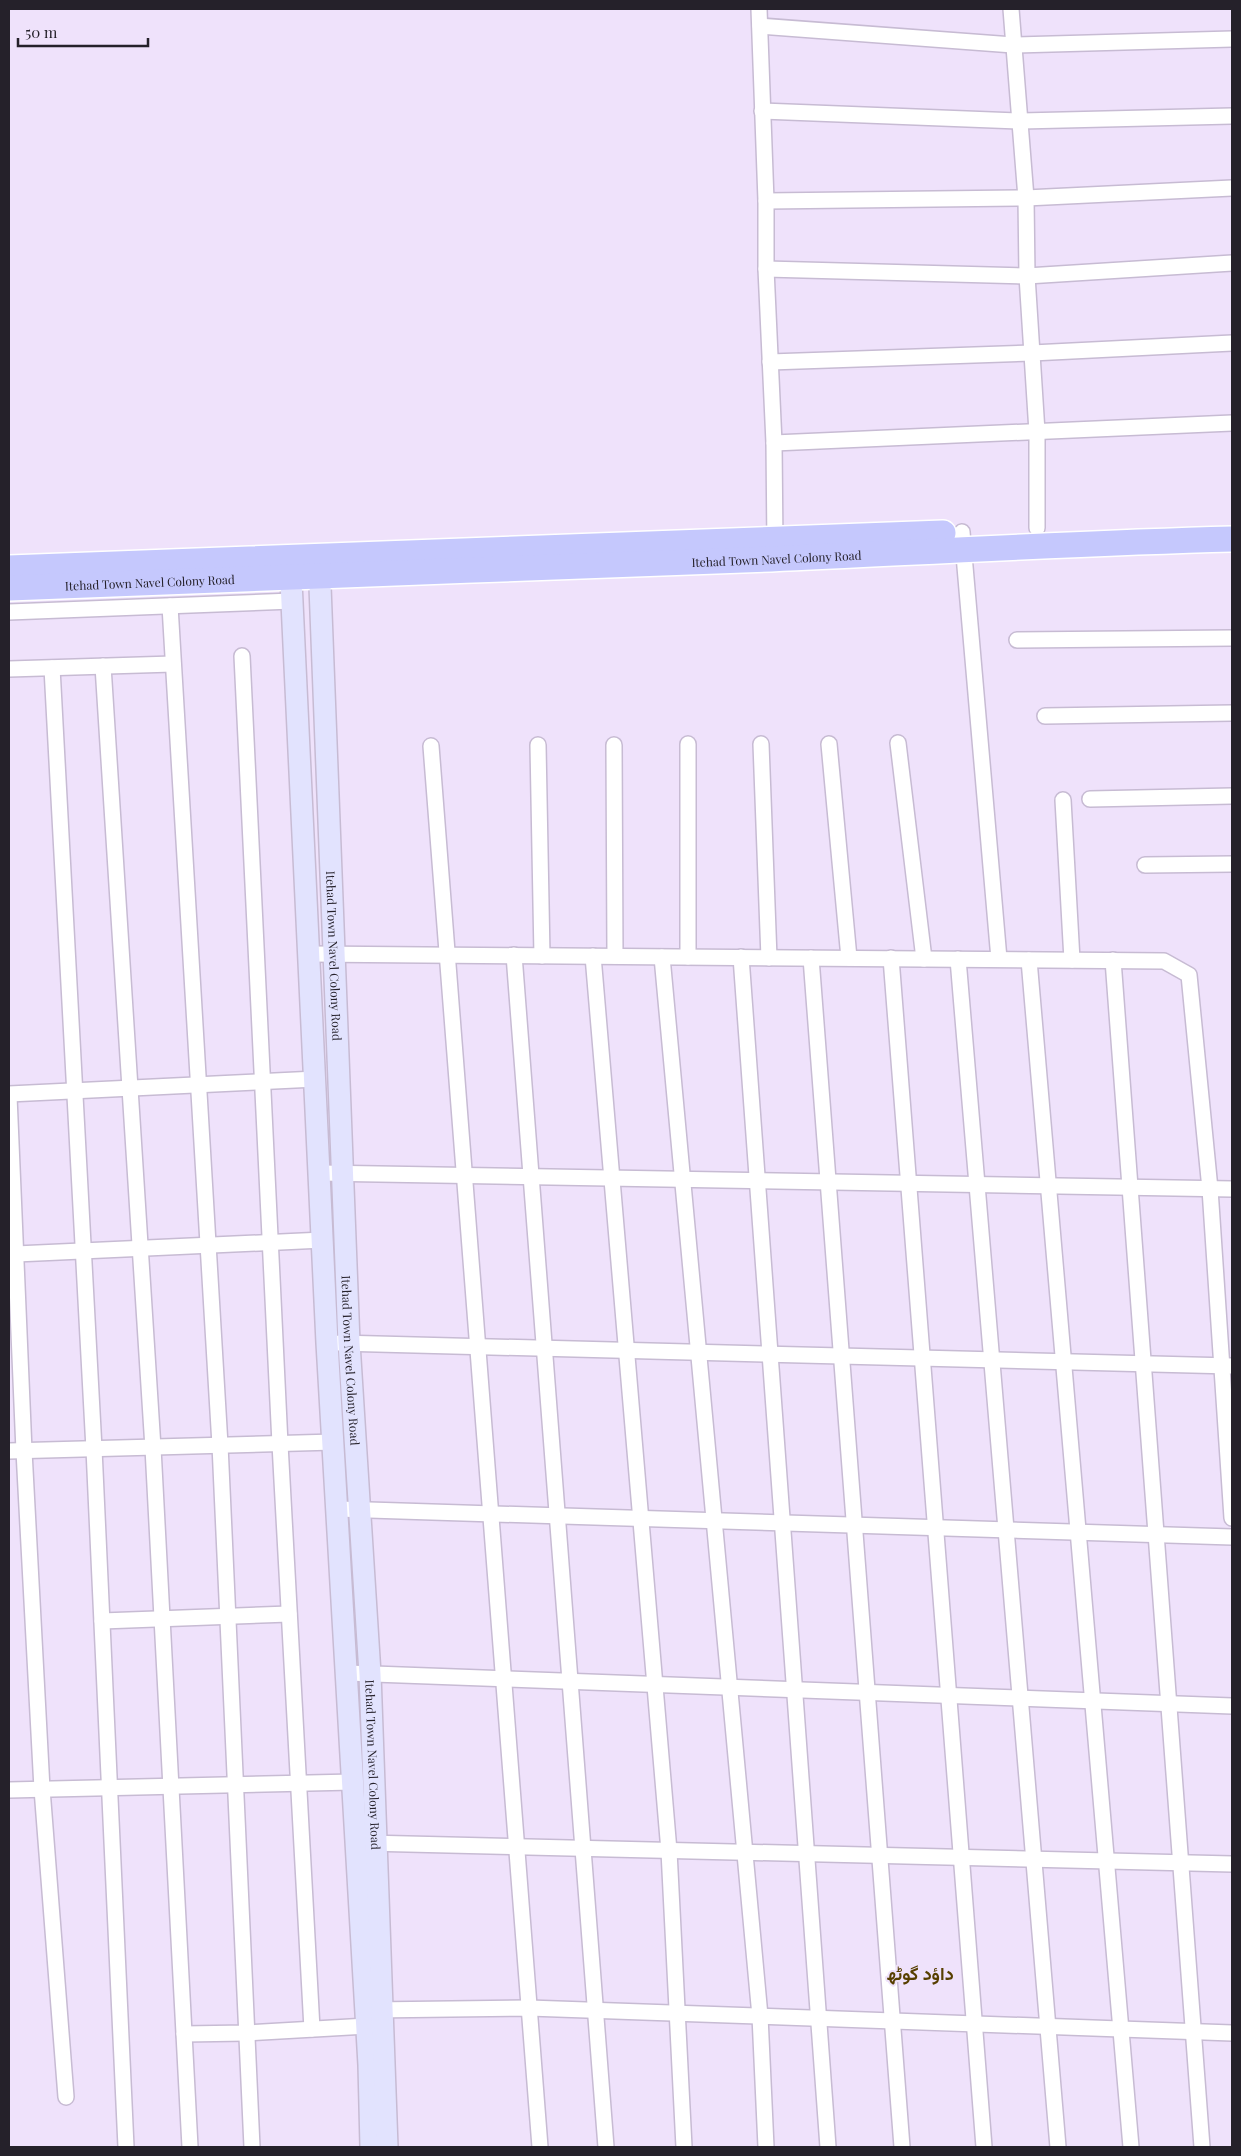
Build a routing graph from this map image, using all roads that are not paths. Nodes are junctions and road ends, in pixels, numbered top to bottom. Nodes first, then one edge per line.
1 (759, 9) edge
2 (1011, 9) edge
3 (760, 26) junction
4 (1232, 38) edge
5 (1013, 44) junction
6 (762, 111) junction
7 (1232, 116) edge
8 (1021, 121) junction
9 (1232, 188) edge
10 (1026, 198) junction
11 (766, 200) junction
12 (1232, 263) edge
13 (766, 269) junction
14 (1027, 276) junction
15 (1232, 343) edge
16 (1032, 353) junction
17 (770, 362) junction
18 (1232, 423) edge
19 (1037, 432) junction
20 (774, 443) junction
21 (1232, 523) edge
22 (1037, 528) junction
23 (1232, 539) edge
24 (962, 540) junction
25 (775, 549) junction
26 (319, 566) junction
27 (290, 567) junction
28 (9, 568) edge
29 (9, 588) edge
30 (292, 601) junction
31 (170, 606) junction
32 (9, 612) edge
33 (1232, 638) edge
34 (1017, 640) dead end
35 (242, 656) dead end
36 (173, 664) junction
37 (103, 666) junction
38 (52, 668) junction
39 (9, 669) edge
40 (1232, 713) edge
41 (1045, 716) dead end
42 (898, 743) dead end
43 (688, 744) dead end
44 (761, 744) dead end
45 (829, 744) dead end
46 (538, 745) dead end
47 (614, 745) dead end
48 (431, 746) dead end
49 (1232, 796) edge
50 (1090, 799) dead end
51 (1063, 800) dead end
52 (1232, 864) edge
53 (1145, 865) dead end
54 (310, 954) junction
55 (334, 954) junction
56 (447, 955) junction
57 (514, 955) junction
58 (542, 956) junction
59 (593, 956) junction
60 (615, 956) junction
61 (662, 957) junction
62 (688, 957) junction
63 (741, 957) junction
64 (769, 958) junction
65 (811, 958) junction
66 (849, 958) junction
67 (891, 958) junction
68 (924, 959) junction
69 (958, 959) junction
70 (999, 959) junction
71 (1029, 960) junction
72 (1072, 960) junction
73 (1113, 960) junction
74 (316, 1079) junction
75 (262, 1082) junction
76 (198, 1085) junction
77 (130, 1088) junction
78 (75, 1091) junction
79 (9, 1095) edge
80 (320, 1173) junction
81 (344, 1173) junction
82 (464, 1176) junction
83 (531, 1177) junction
84 (612, 1178) junction
85 (683, 1180) junction
86 (757, 1181) junction
87 (828, 1182) junction
88 (908, 1184) junction
89 (977, 1185) junction
90 (1049, 1186) junction
91 (1130, 1188) junction
92 (1210, 1189) junction
93 (1232, 1189) edge
94 (323, 1240) junction
95 (270, 1243) junction
96 (208, 1245) junction
97 (140, 1248) junction
98 (83, 1251) junction
99 (16, 1254) junction
100 (327, 1343) junction
101 (349, 1343) junction
102 (477, 1346) junction
103 (544, 1348) junction
104 (626, 1350) junction
105 (698, 1352) junction
106 (770, 1354) junction
107 (841, 1356) junction
108 (922, 1358) junction
109 (992, 1360) junction
110 (1064, 1361) junction
111 (1143, 1363) junction
112 (1227, 1366) edge
113 (334, 1442) junction
114 (280, 1444) junction
115 (220, 1445) junction
116 (153, 1448) junction
117 (94, 1450) junction
118 (9, 1451) edge
119 (24, 1451) junction
120 (338, 1509) junction
121 (361, 1510) junction
122 (490, 1514) junction
123 (557, 1516) junction
124 (641, 1518) junction
125 (1232, 1518) edge
126 (715, 1521) junction
127 (782, 1523) junction
128 (854, 1525) junction
129 (935, 1528) junction
130 (1006, 1530) junction
131 (1079, 1532) junction
132 (1156, 1535) junction
133 (1232, 1538) edge
134 (289, 1614) junction
135 (162, 1617) junction
136 (228, 1617) junction
137 (102, 1621) junction
138 (347, 1673) junction
139 (370, 1674) junction
140 (503, 1678) junction
141 (570, 1681) junction
142 (655, 1684) junction
143 (730, 1687) junction
144 (794, 1689) junction
145 (867, 1692) junction
146 (948, 1695) junction
147 (1020, 1698) junction
148 (1093, 1701) junction
149 (1169, 1704) junction
150 (1232, 1706) edge
151 (353, 1782) junction
152 (298, 1784) junction
153 (235, 1785) junction
154 (171, 1786) junction
155 (110, 1788) junction
156 (42, 1789) junction
157 (9, 1790) edge
158 (366, 1843) junction
159 (516, 1847) junction
160 (583, 1849) junction
161 (669, 1851) junction
162 (745, 1852) junction
163 (806, 1854) junction
164 (880, 1855) junction
165 (961, 1858) junction
166 (1034, 1859) junction
167 (1107, 1861) junction
168 (1181, 1863) junction
169 (1232, 1864) edge
170 (529, 2008) junction
171 (596, 2010) junction
172 (677, 2013) junction
173 (372, 2015) junction
174 (760, 2016) junction
175 (818, 2018) junction
176 (893, 2021) junction
177 (974, 2024) junction
178 (1048, 2026) junction
179 (312, 2029) junction
180 (1121, 2029) junction
181 (1194, 2031) junction
182 (246, 2033) junction
183 (1232, 2033) edge
184 (184, 2034) junction
185 (66, 2097) dead end
186 (126, 2147) edge
187 (190, 2147) edge
188 (252, 2147) edge
189 (372, 2147) edge
190 (387, 2147) edge
191 (540, 2147) edge
192 (606, 2147) edge
193 (684, 2147) edge
194 (766, 2147) edge
195 (828, 2147) edge
196 (902, 2147) edge
197 (984, 2147) edge
198 (1058, 2147) edge
199 (1132, 2147) edge
200 (1202, 2147) edge

1 - 3 street
2 - 5 street
3 - 5 street
3 - 6 street
4 - 5 street
5 - 8 street
6 - 8 street
6 - 11 street
7 - 8 street
8 - 10 street
9 - 10 street
10 - 11 street
10 - 14 street
11 - 13 street
12 - 14 street
13 - 14 street
13 - 17 street
14 - 16 street
15 - 16 street
16 - 17 street
16 - 19 street
17 - 20 street
18 - 19 street
19 - 20 street
19 - 22 street
20 - 25 street
21 - 22 main road, Itehad Town Navel Colony Road
22 - 24 main road, Itehad Town Navel Colony Road
23 - 24 main road, Itehad Town Navel Colony Road
24 - 25 main road, Itehad Town Navel Colony Road
24 - 70 street
25 - 26 main road, Itehad Town Navel Colony Road
26 - 27 main road, Itehad Town Navel Colony Road
26 - 55 street, Itehad Town Navel Colony Road
27 - 28 main road, Itehad Town Navel Colony Road
27 - 29 main road, Itehad Town Navel Colony Road
27 - 30 street, Itehad Town Navel Colony Road
30 - 31 street
30 - 54 street, Itehad Town Navel Colony Road
31 - 32 street
31 - 36 street
33 - 34 street
35 - 75 street
36 - 37 street
36 - 76 street
37 - 38 street
37 - 77 street
38 - 39 street
38 - 78 street
40 - 41 street
42 - 68 street
43 - 62 street
44 - 64 street
45 - 66 street
46 - 58 street
47 - 60 street
48 - 56 street
49 - 50 street
51 - 72 street
52 - 53 street
54 - 55 street
54 - 74 street, Itehad Town Navel Colony Road
55 - 56 street
55 - 81 street, Itehad Town Navel Colony Road
56 - 57 street
56 - 82 street
57 - 58 street
57 - 83 street
58 - 59 street
59 - 60 street
59 - 84 street
60 - 61 street
61 - 62 street
61 - 85 street
62 - 63 street
63 - 64 street
63 - 86 street
64 - 65 street
65 - 66 street
65 - 87 street
66 - 67 street
67 - 68 street
67 - 88 street
68 - 69 street
69 - 70 street
69 - 89 street
70 - 71 street
71 - 72 street
71 - 90 street
72 - 73 street
73 - 91 street
73 - 92 street
74 - 75 street
74 - 80 street, Itehad Town Navel Colony Road
75 - 76 street
75 - 95 street
76 - 77 street
76 - 96 street
77 - 78 street
77 - 97 street
78 - 79 street
78 - 98 street
79 - 99 street
80 - 81 street
80 - 94 street, Itehad Town Navel Colony Road
81 - 82 street
81 - 101 street, Itehad Town Navel Colony Road
82 - 83 street
82 - 102 street
83 - 84 street
83 - 103 street
84 - 85 street
84 - 104 street
85 - 86 street
85 - 105 street
86 - 87 street
86 - 106 street
87 - 88 street
87 - 107 street
88 - 89 street
88 - 108 street
89 - 90 street
89 - 109 street
90 - 91 street
90 - 110 street
91 - 92 street
91 - 111 street
92 - 93 street
92 - 112 street
94 - 95 street
94 - 100 street, Itehad Town Navel Colony Road
95 - 96 street
95 - 114 street
96 - 97 street
96 - 115 street
97 - 98 street
97 - 116 street
98 - 99 street
98 - 117 street
99 - 119 street
100 - 101 street
100 - 113 street, Itehad Town Navel Colony Road
101 - 102 street
101 - 121 street, Itehad Town Navel Colony Road
102 - 103 street
102 - 122 street
103 - 104 street
103 - 123 street
104 - 105 street
104 - 124 street
105 - 106 street
105 - 126 street
106 - 107 street
106 - 127 street
107 - 108 street
107 - 128 street
108 - 109 street
108 - 129 street
109 - 110 street
109 - 130 street
110 - 111 street
110 - 131 street
111 - 112 street
111 - 132 street
112 - 125 street
113 - 114 street
113 - 120 street, Itehad Town Navel Colony Road
114 - 115 street
114 - 134 street
115 - 116 street
115 - 136 street
116 - 117 street
116 - 135 street
117 - 119 street
117 - 137 street
118 - 119 street
119 - 156 street
120 - 121 street
120 - 138 street, Itehad Town Navel Colony Road
121 - 122 street
121 - 139 street, Itehad Town Navel Colony Road
122 - 123 street
122 - 140 street
123 - 124 street
123 - 141 street
124 - 126 street
124 - 142 street
126 - 127 street
126 - 143 street
127 - 128 street
127 - 144 street
128 - 129 street
128 - 145 street
129 - 130 street
129 - 146 street
130 - 131 street
130 - 147 street
131 - 132 street
131 - 148 street
132 - 133 street
132 - 149 street
134 - 136 street
134 - 152 street
135 - 136 street
135 - 137 street
135 - 154 street
136 - 153 street
137 - 155 street
138 - 139 street
138 - 151 street, Itehad Town Navel Colony Road
139 - 140 street
139 - 158 street, Itehad Town Navel Colony Road
140 - 141 street
140 - 159 street
141 - 142 street
141 - 160 street
142 - 143 street
142 - 161 street
143 - 144 street
143 - 162 street
144 - 145 street
144 - 163 street
145 - 146 street
145 - 164 street
146 - 147 street
146 - 165 street
147 - 148 street
147 - 166 street
148 - 149 street
148 - 167 street
149 - 150 street
149 - 168 street
151 - 152 street
151 - 158 street, Itehad Town Navel Colony Road
152 - 153 street
152 - 179 street
153 - 154 street
153 - 182 street
154 - 155 street
154 - 184 street
155 - 156 street
155 - 186 street
156 - 157 street
156 - 185 street
158 - 159 street
158 - 173 street, Itehad Town Navel Colony Road
159 - 160 street
159 - 170 street
160 - 161 street
160 - 171 street
161 - 162 street
161 - 172 street
162 - 163 street
162 - 174 street
163 - 164 street
163 - 175 street
164 - 165 street
164 - 176 street
165 - 166 street
165 - 177 street
166 - 167 street
166 - 178 street
167 - 168 street
167 - 180 street
168 - 169 street
168 - 181 street
170 - 171 street
170 - 173 street
170 - 191 street
171 - 172 street
171 - 192 street
172 - 174 street
172 - 193 street
173 - 179 street
173 - 189 street, Itehad Town Navel Colony Road
173 - 190 street, Itehad Town Navel Colony Road
174 - 175 street
174 - 194 street
175 - 176 street
175 - 195 street
176 - 177 street
176 - 196 street
177 - 178 street
177 - 197 street
178 - 180 street
178 - 198 street
179 - 182 street
180 - 181 street
180 - 199 street
181 - 183 street
181 - 200 street
182 - 184 street
182 - 188 street
184 - 187 street

